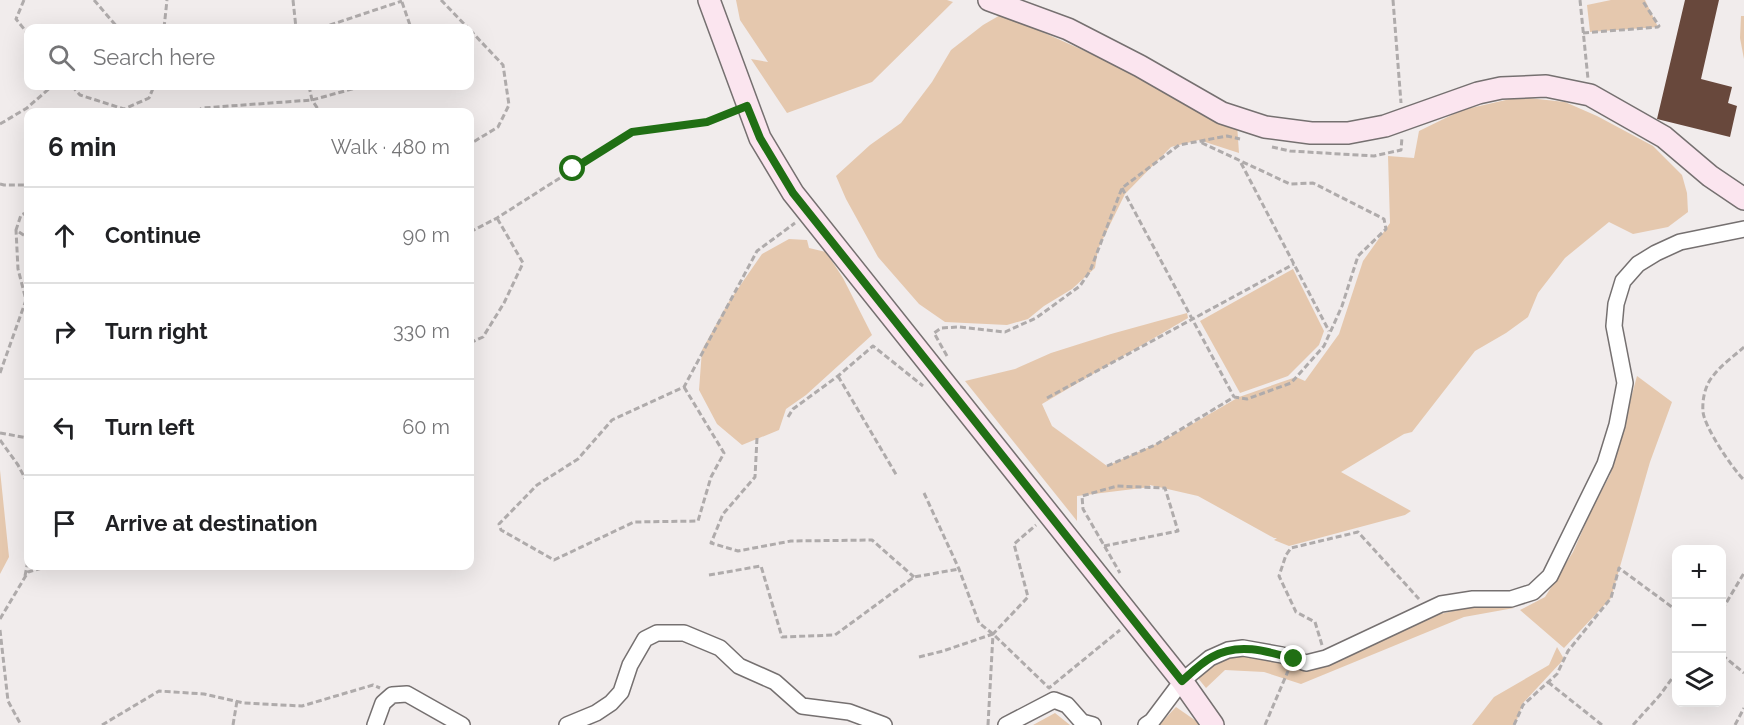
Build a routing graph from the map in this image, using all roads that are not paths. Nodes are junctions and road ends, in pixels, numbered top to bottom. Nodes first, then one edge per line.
1 (709, 0) edge
2 (989, 0) edge
3 (1744, 199) edge
4 (1744, 229) edge
5 (1182, 681) junction
6 (846, 719) edge
7 (375, 725) edge
8 (462, 725) edge
9 (567, 725) edge
10 (884, 725) edge
11 (1006, 725) edge
12 (1093, 725) edge
13 (1146, 725) edge
14 (1213, 725) edge

1 - 5 street
2 - 3 street
4 - 5 street
5 - 13 street
5 - 14 street
6 - 9 street
6 - 10 street
7 - 8 street
11 - 12 street

